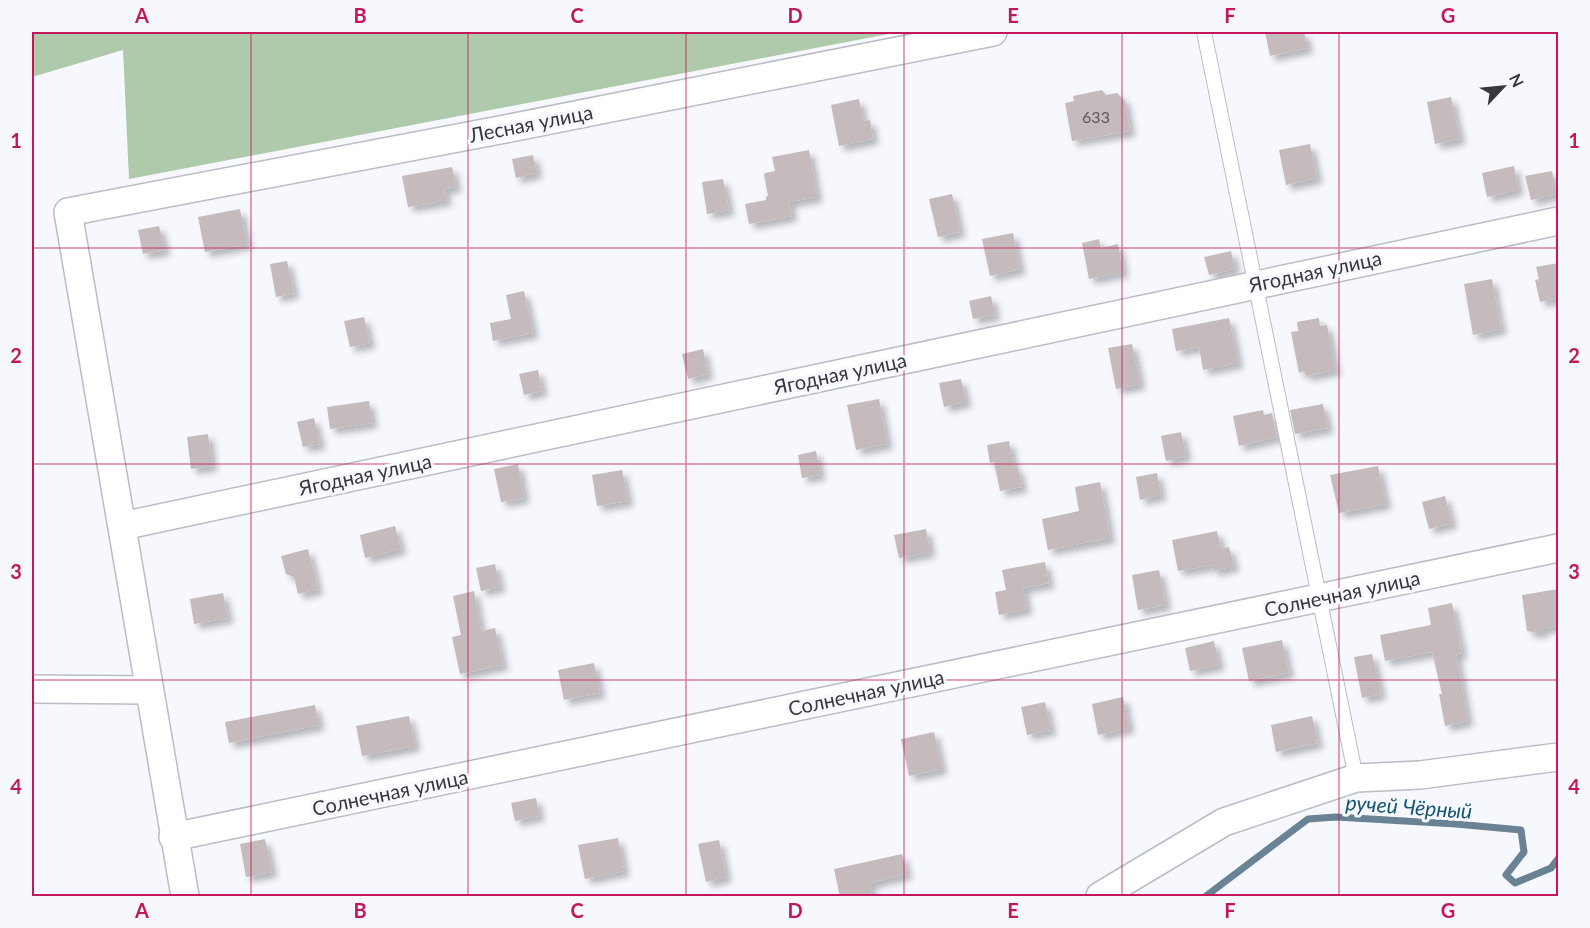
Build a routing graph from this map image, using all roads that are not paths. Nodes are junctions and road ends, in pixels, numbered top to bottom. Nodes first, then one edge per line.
1 (993, 32) edge
2 (1204, 32) edge
3 (1558, 221) edge
4 (1254, 284) junction
5 (122, 526) junction
6 (1558, 548) edge
7 (1320, 598) junction
8 (32, 689) edge
9 (149, 690) junction
10 (1558, 757) edge
11 (1356, 778) junction
12 (173, 837) junction
13 (185, 897) edge
14 (1100, 897) edge

1 - 5 street, Лесная улица
2 - 4 lane
3 - 4 street, Ягодная улица
4 - 5 street, Ягодная улица
4 - 7 lane
5 - 9 street
6 - 7 street, Солнечная улица
7 - 11 lane
7 - 12 street, Солнечная улица
8 - 9 street
9 - 12 street
10 - 11 street
11 - 14 street
12 - 13 street

